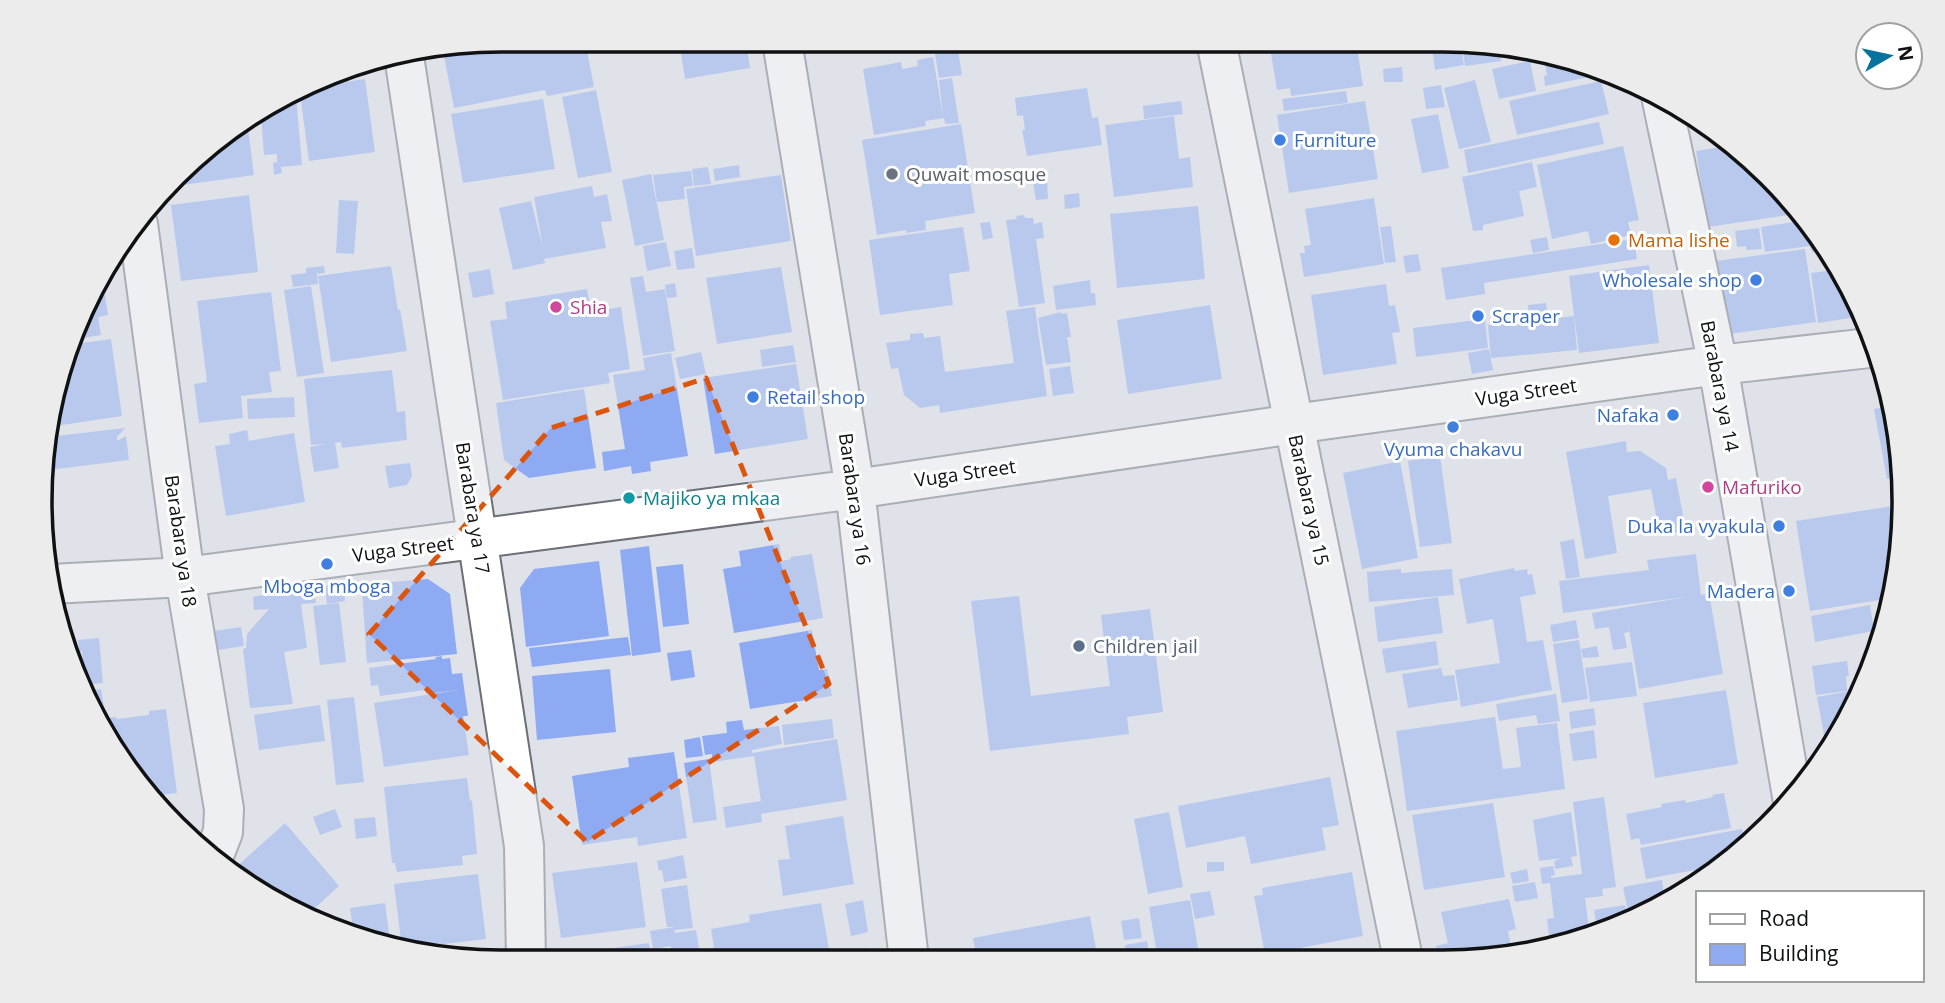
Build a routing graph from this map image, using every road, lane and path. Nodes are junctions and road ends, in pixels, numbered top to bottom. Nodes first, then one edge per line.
1 (784, 52) edge
2 (1218, 52) edge
3 (405, 63) edge
4 (1664, 111) edge
5 (140, 236) edge
6 (1865, 348) edge
7 (1718, 365) junction
8 (1294, 424) junction
9 (855, 489) junction
10 (478, 539) junction
11 (185, 577) junction
12 (60, 584) edge
13 (1790, 787) edge
14 (217, 849) edge
15 (526, 950) edge
16 (908, 950) edge
17 (1402, 950) edge

1 - 9 street, Barabara ya 16
2 - 8 street, Barabara ya 15
3 - 10 street, Barabara ya 17
4 - 7 street, Barabara ya 14
5 - 11 street, Barabara ya 18
6 - 7 street, Vuga Street
7 - 8 street, Vuga Street
7 - 13 street, Barabara ya 14
8 - 9 street, Vuga Street
8 - 17 street, Barabara ya 15
9 - 10 street, Vuga Street
9 - 16 street, Barabara ya 16
10 - 11 street, Vuga Street
10 - 15 street, Barabara ya 17
11 - 12 street, Vuga Street
11 - 14 street, Barabara ya 18

